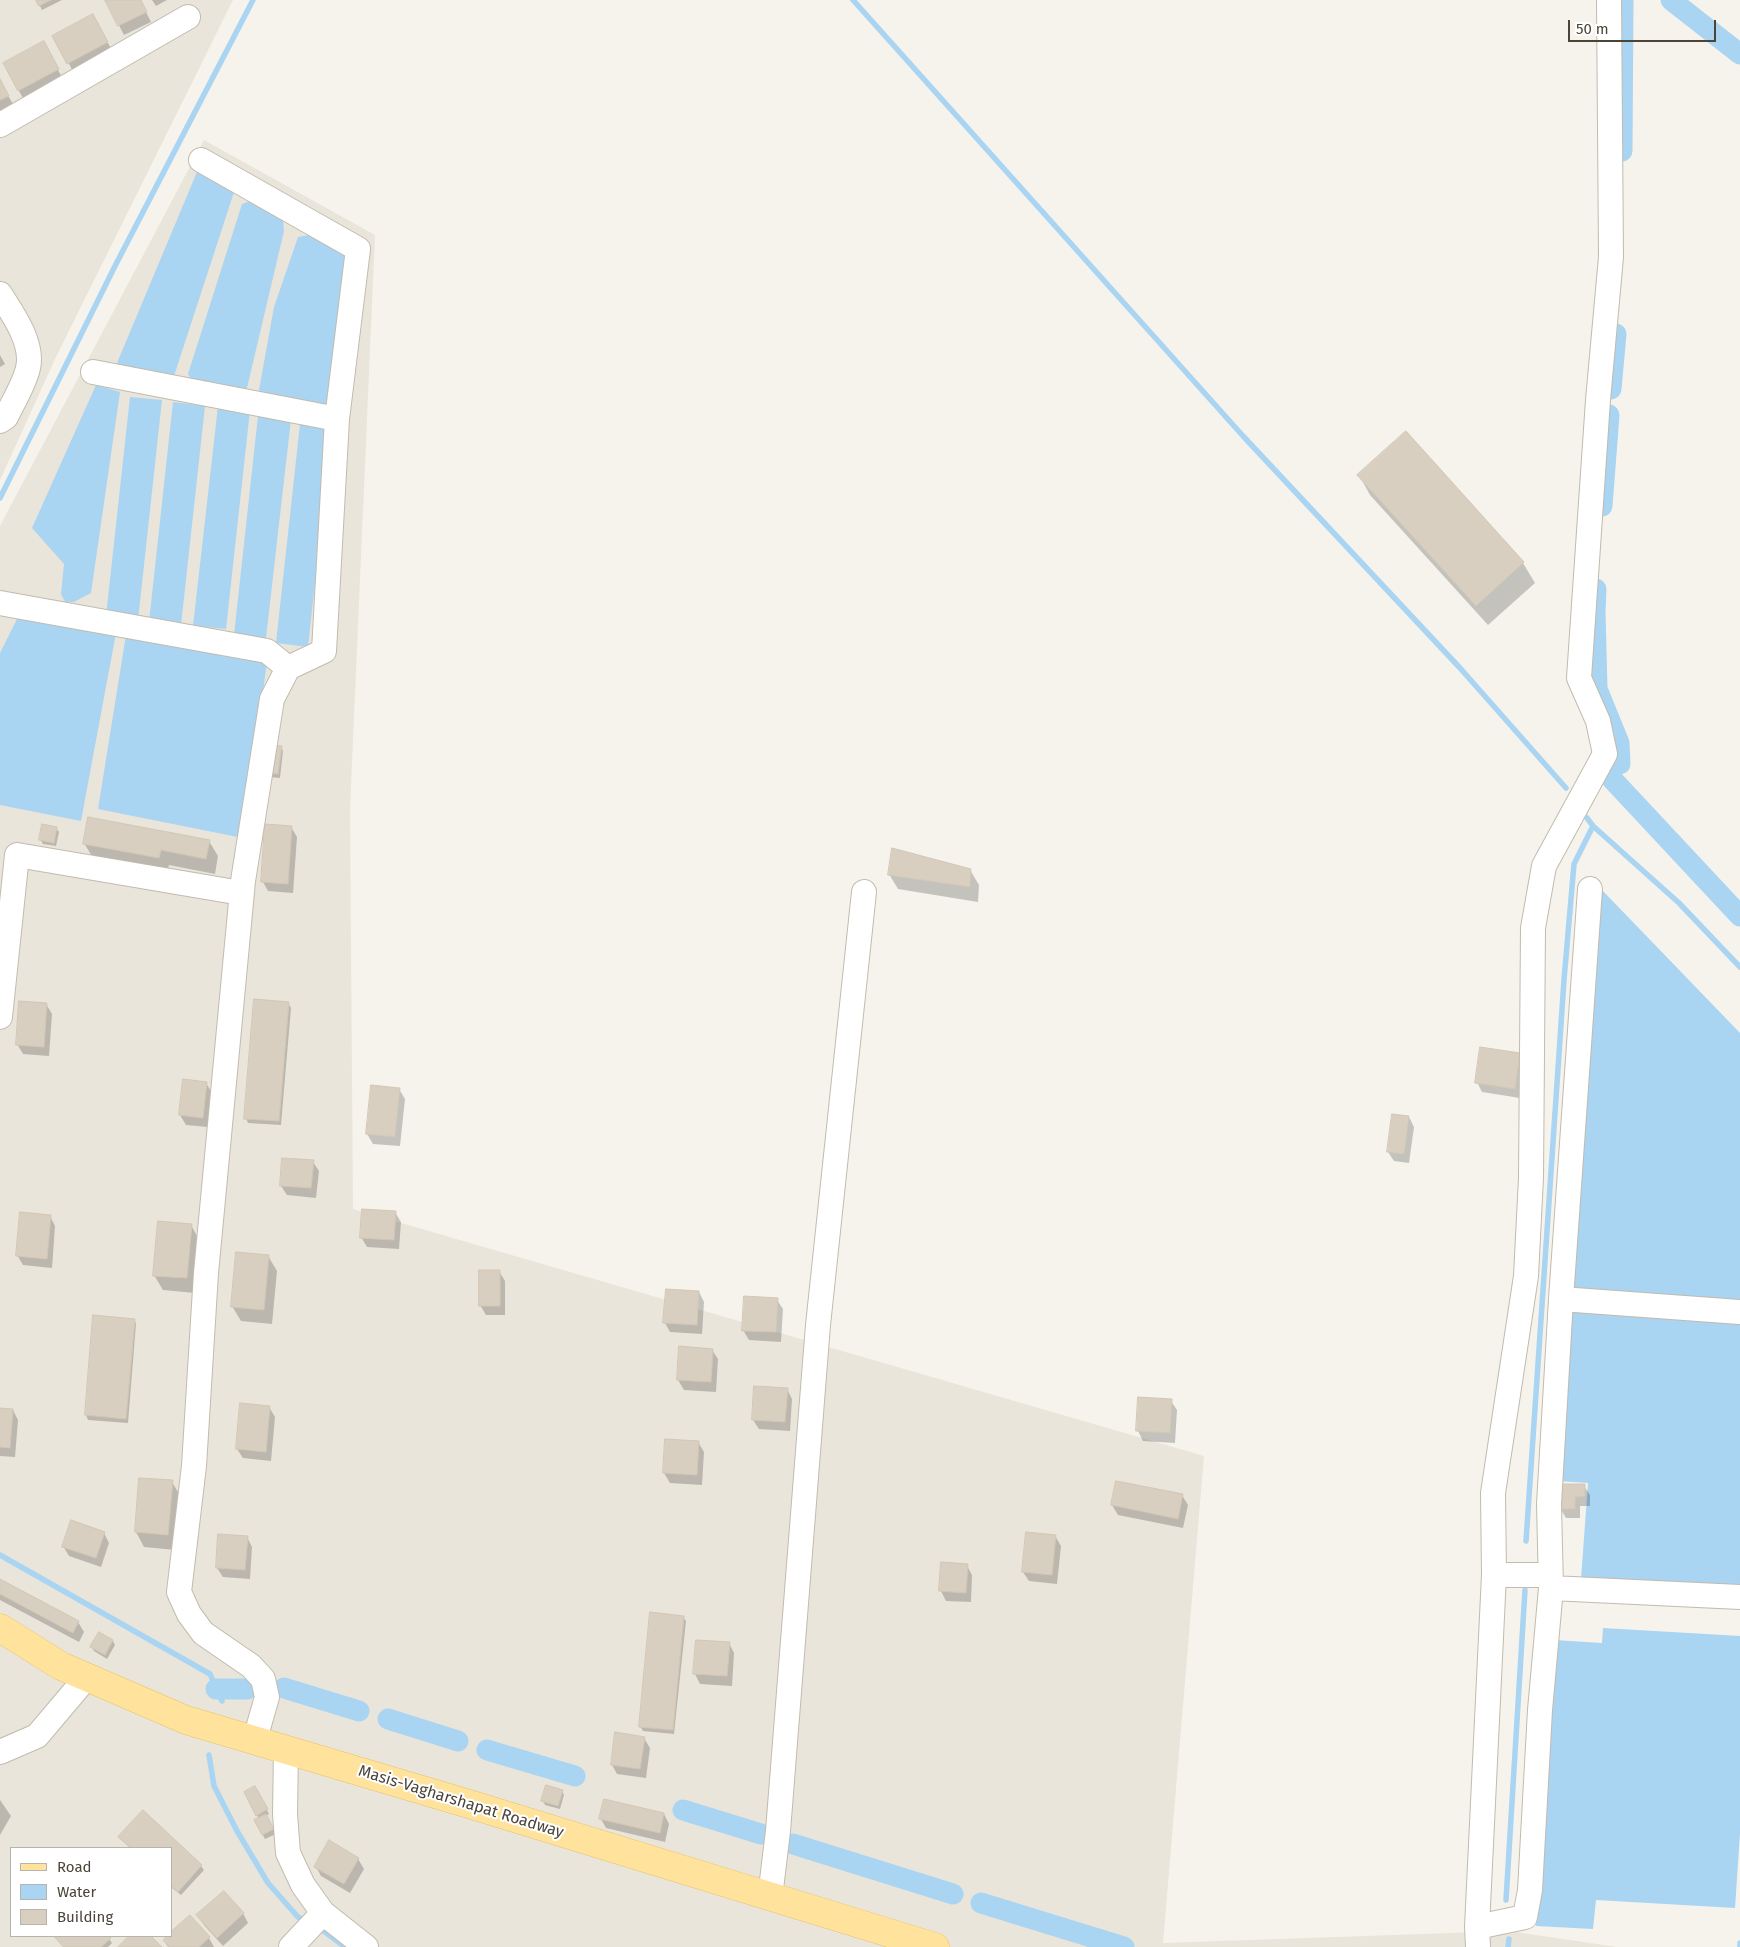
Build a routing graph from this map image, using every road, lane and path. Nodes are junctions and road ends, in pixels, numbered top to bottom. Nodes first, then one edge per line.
1 (1609, 0) edge
2 (188, 17) dead end
3 (0, 124) edge
4 (200, 160) dead end
5 (0, 294) edge
6 (93, 372) dead end
7 (337, 419) junction
8 (0, 421) edge
9 (0, 603) edge
10 (288, 668) junction
11 (1590, 889) dead end
12 (864, 892) dead end
13 (241, 893) junction
14 (0, 1017) edge
15 (1561, 1299) junction
16 (1740, 1312) edge
17 (1494, 1575) junction
18 (1551, 1581) junction
19 (1740, 1597) edge
20 (0, 1628) edge
21 (86, 1678) junction
22 (255, 1740) junction
23 (286, 1749) junction
24 (0, 1752) edge
25 (770, 1897) junction
26 (323, 1913) junction
27 (1478, 1937) edge
28 (291, 1947) edge
29 (366, 1947) edge
30 (935, 1947) edge

1 - 17 street
2 - 3 street
4 - 7 street
5 - 8 street
6 - 7 street
7 - 10 street
9 - 10 street
10 - 13 street
11 - 15 street
12 - 25 street
13 - 14 street
13 - 22 street
15 - 16 street
15 - 18 street
17 - 18 street
17 - 27 street
18 - 19 street
18 - 27 street
20 - 21 main road, Masis-Vagharshapat Roadway
21 - 22 main road, Masis-Vagharshapat Roadway
21 - 24 street
22 - 23 main road, Masis-Vagharshapat Roadway
23 - 25 main road, Masis-Vagharshapat Roadway
23 - 26 street
25 - 30 main road, Masis-Vagharshapat Roadway
26 - 28 street
26 - 29 street

